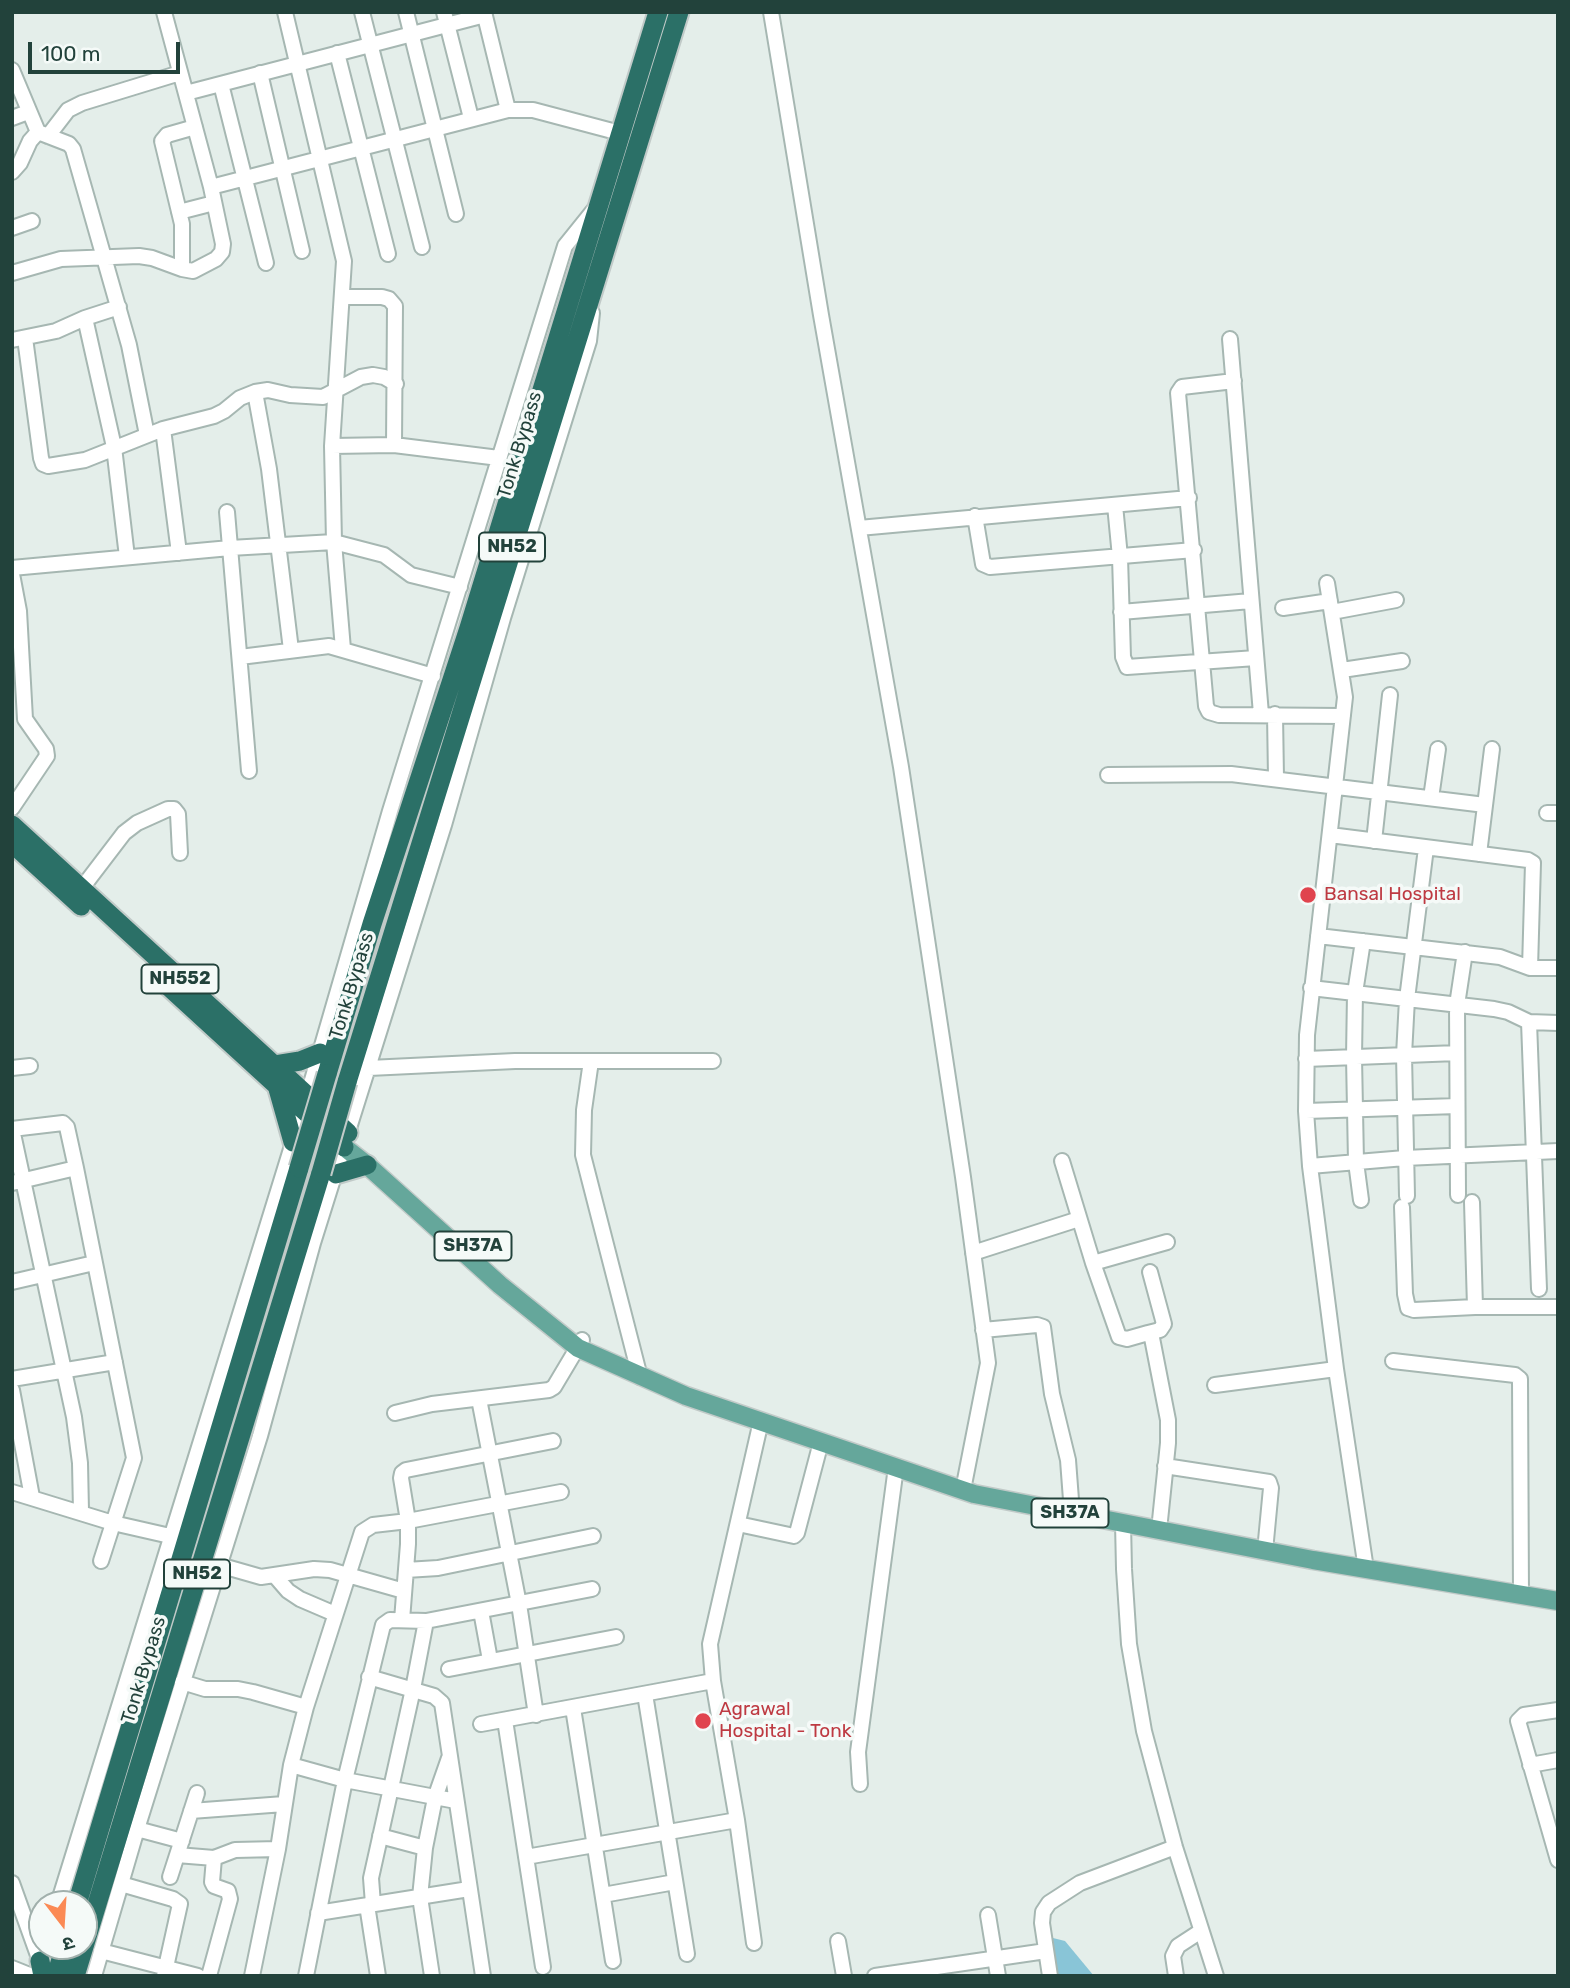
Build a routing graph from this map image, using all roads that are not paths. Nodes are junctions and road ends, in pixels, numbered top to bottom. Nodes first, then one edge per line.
1 (164, 12) edge
2 (285, 12) edge
3 (362, 12) edge
4 (406, 12) edge
5 (658, 12) edge
6 (678, 12) edge
7 (771, 12) edge
8 (484, 14) edge
9 (445, 19) edge
10 (412, 35) junction
11 (370, 45) junction
12 (337, 53) junction
13 (297, 64) junction
14 (12, 70) edge
15 (260, 73) junction
16 (180, 74) junction
17 (221, 84) junction
18 (186, 93) junction
19 (508, 110) junction
20 (29, 112) junction
21 (12, 118) edge
22 (471, 118) junction
23 (195, 127) junction
24 (433, 128) junction
25 (620, 133) junction
26 (43, 134) junction
27 (394, 138) junction
28 (360, 147) junction
29 (321, 157) junction
30 (281, 168) junction
31 (12, 172) edge
32 (245, 178) junction
33 (211, 187) junction
34 (214, 203) junction
35 (597, 208) junction
36 (179, 212) junction
37 (456, 214) dead end
38 (32, 221) dead end
39 (12, 228) edge
40 (422, 247) dead end
41 (302, 251) dead end
42 (388, 254) dead end
43 (106, 258) junction
44 (266, 263) dead end
45 (182, 269) junction
46 (12, 273) edge
47 (591, 290) junction
48 (342, 297) junction
49 (119, 306) junction
50 (85, 318) junction
51 (18, 339) edge
52 (1230, 339) dead end
53 (1234, 381) junction
54 (396, 384) junction
55 (256, 392) junction
56 (334, 393) junction
57 (163, 429) junction
58 (147, 435) junction
59 (394, 445) junction
60 (332, 446) junction
61 (114, 447) junction
62 (499, 458) junction
63 (1189, 498) junction
64 (1115, 505) junction
65 (227, 512) dead end
66 (975, 516) junction
67 (859, 528) junction
68 (334, 542) junction
69 (278, 545) junction
70 (230, 548) junction
71 (1194, 550) junction
72 (179, 553) junction
73 (127, 557) junction
74 (1120, 557) junction
75 (12, 568) edge
76 (12, 574) edge
77 (1327, 583) dead end
78 (460, 587) junction
79 (1396, 600) dead end
80 (1251, 601) junction
81 (1331, 606) junction
82 (1196, 607) junction
83 (1283, 608) dead end
84 (1121, 612) junction
85 (343, 649) junction
86 (291, 650) junction
87 (240, 656) junction
88 (1256, 658) junction
89 (1201, 662) junction
90 (1402, 662) dead end
91 (1342, 670) junction
92 (432, 676) junction
93 (1390, 695) dead end
94 (1268, 714) junction
95 (1343, 716) junction
96 (1438, 749) dead end
97 (1492, 749) dead end
98 (249, 771) dead end
99 (1108, 775) dead end
100 (1276, 778) junction
101 (1335, 786) junction
102 (1379, 791) junction
103 (1431, 798) junction
104 (1485, 804) junction
105 (12, 808) edge
106 (12, 825) edge
107 (1330, 835) junction
108 (1374, 841) junction
109 (12, 843) edge
110 (1426, 848) junction
111 (180, 853) dead end
112 (1479, 854) junction
113 (82, 888) junction
114 (1318, 936) junction
115 (1363, 940) junction
116 (1413, 946) junction
117 (1465, 953) junction
118 (1530, 968) junction
119 (1558, 968) edge
120 (1311, 988) junction
121 (1355, 993) junction
122 (1407, 999) junction
123 (1457, 1005) junction
124 (1529, 1022) junction
125 (1558, 1023) edge
126 (320, 1053) junction
127 (1457, 1053) junction
128 (1404, 1055) junction
129 (1354, 1057) junction
130 (1306, 1059) junction
131 (713, 1060) dead end
132 (591, 1061) junction
133 (275, 1065) junction
134 (30, 1066) dead end
135 (12, 1068) edge
136 (369, 1068) junction
137 (277, 1085) junction
138 (305, 1101) junction
139 (1457, 1106) junction
140 (1403, 1108) junction
141 (1354, 1109) junction
142 (1306, 1111) junction
143 (12, 1129) edge
144 (346, 1140) junction
145 (293, 1142) junction
146 (1558, 1151) edge
147 (1533, 1152) junction
148 (1457, 1157) junction
149 (1405, 1158) junction
150 (1062, 1161) dead end
151 (1356, 1162) junction
152 (367, 1164) junction
153 (1310, 1166) junction
154 (76, 1168) junction
155 (329, 1174) junction
156 (18, 1182) edge
157 (1458, 1195) dead end
158 (1361, 1200) dead end
159 (1472, 1202) dead end
160 (1079, 1219) junction
161 (1167, 1242) dead end
162 (973, 1253) junction
163 (94, 1263) junction
164 (1093, 1263) junction
165 (1150, 1272) dead end
166 (45, 1275) junction
167 (12, 1282) edge
168 (1539, 1289) dead end
169 (1475, 1307) junction
170 (1558, 1307) edge
171 (983, 1330) junction
172 (1148, 1333) junction
173 (580, 1344) junction
174 (1393, 1361) dead end
175 (115, 1362) junction
176 (1336, 1369) junction
177 (66, 1370) junction
178 (640, 1377) junction
179 (12, 1379) edge
180 (1216, 1385) dead end
181 (12, 1390) edge
182 (479, 1399) junction
183 (395, 1413) dead end
184 (761, 1422) junction
185 (553, 1441) dead end
186 (821, 1442) junction
187 (489, 1454) junction
188 (1165, 1466) junction
189 (896, 1467) junction
190 (963, 1490) junction
191 (12, 1492) edge
192 (561, 1492) dead end
193 (32, 1497) junction
194 (498, 1504) junction
195 (80, 1511) junction
196 (1072, 1513) junction
197 (408, 1521) junction
198 (113, 1522) junction
199 (1123, 1523) junction
200 (738, 1524) junction
201 (1159, 1530) junction
202 (170, 1536) junction
203 (593, 1536) dead end
204 (1265, 1551) junction
205 (509, 1554) junction
206 (101, 1561) dead end
207 (219, 1565) junction
208 (1366, 1569) junction
209 (406, 1570) junction
210 (348, 1574) junction
211 (275, 1576) junction
212 (592, 1589) dead end
213 (404, 1591) junction
214 (1521, 1595) junction
215 (1558, 1601) edge
216 (519, 1604) junction
217 (481, 1611) junction
218 (335, 1614) junction
219 (402, 1620) junction
220 (426, 1620) junction
221 (615, 1637) dead end
222 (527, 1653) junction
223 (490, 1660) junction
224 (449, 1669) dead end
225 (369, 1677) junction
226 (713, 1681) junction
227 (182, 1682) junction
228 (413, 1689) junction
229 (645, 1694) junction
230 (306, 1707) junction
231 (573, 1708) junction
232 (1558, 1710) edge
233 (536, 1715) junction
234 (505, 1720) junction
235 (481, 1724) dead end
236 (449, 1757) junction
237 (1558, 1760) edge
238 (291, 1765) junction
239 (1530, 1765) junction
240 (345, 1780) junction
241 (860, 1784) dead end
242 (390, 1788) junction
243 (197, 1793) dead end
244 (435, 1798) junction
245 (456, 1801) junction
246 (284, 1804) junction
247 (191, 1811) junction
248 (1552, 1818) edge
249 (737, 1820) junction
250 (137, 1829) junction
251 (667, 1832) junction
252 (380, 1836) junction
253 (594, 1844) junction
254 (1175, 1847) junction
255 (180, 1848) junction
256 (425, 1848) junction
257 (278, 1849) junction
258 (526, 1857) junction
259 (214, 1858) junction
260 (1558, 1860) edge
261 (170, 1877) dead end
262 (675, 1882) junction
263 (12, 1883) edge
264 (121, 1884) junction
265 (469, 1889) junction
266 (62, 1890) edge
267 (81, 1890) edge
268 (603, 1895) junction
269 (420, 1897) junction
270 (370, 1905) junction
271 (318, 1913) junction
272 (988, 1915) dead end
273 (1201, 1931) junction
274 (838, 1941) dead end
275 (754, 1943) dead end
276 (101, 1951) junction
277 (1046, 1951) junction
278 (687, 1954) dead end
279 (996, 1958) junction
280 (613, 1961) dead end
281 (39, 1967) edge
282 (12, 1968) edge
283 (543, 1968) dead end
284 (944, 1971) edge
285 (165, 1972) edge
286 (75, 1976) edge
287 (94, 1976) edge
288 (198, 1976) edge
289 (209, 1976) edge
290 (252, 1976) edge
291 (306, 1976) edge
292 (378, 1976) edge
293 (432, 1976) edge
294 (483, 1976) edge
295 (844, 1976) edge
296 (875, 1976) edge
297 (998, 1976) edge
298 (1050, 1976) edge
299 (1176, 1976) edge
300 (1216, 1976) edge

1 - 16 street
2 - 13 street
3 - 11 street
4 - 10 street
5 - 25 highway, NH52
6 - 47 highway, Tonk Bypass / NH52
7 - 67 street
8 - 9 street
8 - 19 street
9 - 10 street
9 - 22 street
10 - 11 street
10 - 24 street
11 - 12 street
11 - 27 street
12 - 13 street
12 - 28 street
13 - 15 street
13 - 29 street
14 - 20 street
15 - 17 street
15 - 30 street
16 - 18 street
16 - 26 street
17 - 18 street
17 - 32 street
18 - 23 street
19 - 22 street
19 - 25 street
20 - 21 street
20 - 26 street
22 - 24 street
23 - 33 street
23 - 36 street
24 - 27 street
24 - 37 street
25 - 35 highway, NH52
26 - 31 street
26 - 43 street
27 - 28 street
27 - 40 street
28 - 29 street
28 - 42 street
29 - 30 street
29 - 48 street
30 - 32 street
30 - 41 street
32 - 33 street
32 - 44 street
33 - 34 street
34 - 36 street
34 - 45 street
35 - 62 street
35 - 267 highway, NH52, bridge
36 - 45 street
38 - 39 street
43 - 45 street
43 - 46 street
43 - 49 street
47 - 136 street
47 - 155 highway, Tonk Bypass / NH52, bridge
48 - 54 street
48 - 56 street
49 - 50 street
49 - 58 street
50 - 51 street
50 - 61 street
51 - 61 street
52 - 53 street
53 - 63 street
53 - 80 street
54 - 56 street
54 - 59 street
55 - 56 street
55 - 57 street
55 - 69 street
56 - 60 street
57 - 58 street
57 - 72 street
58 - 61 street
59 - 60 street
59 - 62 street
60 - 68 street
61 - 73 street
62 - 78 street
63 - 64 street
63 - 71 street
64 - 66 street
64 - 74 street
65 - 70 street
66 - 67 street
66 - 74 street
67 - 162 street
68 - 69 street
68 - 78 street
68 - 85 street
69 - 70 street
69 - 86 street
70 - 72 street
70 - 87 street
71 - 74 street
71 - 82 street
72 - 73 street
73 - 75 street
74 - 84 street
76 - 105 street
77 - 81 street
78 - 92 street
79 - 81 street
80 - 82 street
80 - 88 street
81 - 83 street
81 - 91 street
82 - 84 street
82 - 89 street
84 - 89 street
85 - 86 street
85 - 92 street
86 - 87 street
87 - 98 street
88 - 89 street
88 - 94 street
89 - 94 street
90 - 91 street
91 - 95 street
92 - 126 street
93 - 102 street
94 - 95 street
94 - 100 street
95 - 101 street
96 - 103 street
97 - 104 street
99 - 100 street
100 - 101 street
101 - 102 street
101 - 107 street
102 - 103 street
102 - 108 street
103 - 104 street
104 - 112 street
106 - 113 highway, NH552
107 - 108 street
107 - 114 street
108 - 110 street
109 - 137 highway, NH552
110 - 112 street
110 - 116 street
111 - 113 street
112 - 118 street
113 - 133 highway, NH552
114 - 115 street
114 - 120 street
115 - 116 street
115 - 121 street
116 - 117 street
116 - 122 street
117 - 118 street
117 - 123 street
118 - 119 street
120 - 121 street
120 - 130 street
121 - 122 street
121 - 129 street
122 - 123 street
122 - 128 street
123 - 124 street
123 - 127 street
124 - 125 street
124 - 147 street
126 - 133 highway
126 - 138 street
127 - 128 street
127 - 139 street
128 - 129 street
128 - 140 street
129 - 130 street
129 - 141 street
130 - 142 street
131 - 132 street
132 - 136 street
132 - 178 street
133 - 138 highway, NH552
134 - 135 street
136 - 144 street
137 - 138 highway, NH552
137 - 145 highway
138 - 144 highway, NH552
138 - 145 street
139 - 140 street
139 - 148 street
140 - 141 street
140 - 149 street
141 - 142 street
141 - 151 street
142 - 153 street
143 - 154 street
143 - 156 street
144 - 152 main road, SH37A
144 - 155 street
144 - 173 main road, SH37A
145 - 202 street
146 - 147 street
147 - 148 street
147 - 168 street
148 - 149 street
148 - 157 street
149 - 151 street
149 - 169 street
150 - 160 street
151 - 153 street
151 - 158 street
152 - 155 highway
152 - 173 main road, SH37A
153 - 176 street
154 - 156 street
154 - 163 street
155 - 207 street
155 - 286 highway, Tonk Bypass / NH52
156 - 166 street
159 - 169 street
160 - 162 street
160 - 164 street
161 - 164 street
162 - 171 street
163 - 166 street
163 - 175 street
164 - 172 street
165 - 172 street
166 - 167 street
166 - 177 street
169 - 170 street
171 - 190 street
171 - 196 street
172 - 188 street
173 - 178 main road, SH37A
173 - 182 street
174 - 214 street
175 - 177 street
175 - 198 street
176 - 180 street
176 - 208 street
177 - 179 street
177 - 195 street
178 - 184 main road, SH37A
181 - 193 street
182 - 183 street
182 - 187 street
184 - 186 main road, SH37A
184 - 200 street
185 - 187 street
186 - 189 main road, SH37A
186 - 200 street
187 - 194 street
187 - 197 street
188 - 201 street
188 - 204 street
189 - 190 main road, SH37A
189 - 241 street
190 - 196 main road, SH37A
191 - 193 street
192 - 194 street
193 - 195 street
194 - 197 street
194 - 205 street
195 - 198 street
196 - 199 main road, SH37A
197 - 209 street
197 - 210 street
198 - 202 street
198 - 206 street
199 - 201 main road, SH37A
199 - 254 street
200 - 226 street
201 - 204 main road, SH37A
202 - 266 street
203 - 205 street
204 - 208 main road, SH37A
205 - 209 street
205 - 216 street
207 - 211 street
207 - 227 street
208 - 214 main road, SH37A
209 - 213 street
210 - 211 street
210 - 213 street
210 - 218 street
211 - 218 street
212 - 216 street
213 - 219 street
214 - 215 main road, SH37A
216 - 217 street
216 - 222 street
217 - 220 street
217 - 223 street
218 - 230 street
219 - 220 street
219 - 225 street
220 - 228 street
221 - 222 street
222 - 223 street
222 - 233 street
223 - 224 street
225 - 228 street
225 - 240 street
226 - 229 street
226 - 249 street
227 - 230 street
227 - 250 street
228 - 236 street
228 - 242 street
229 - 231 street
229 - 251 street
230 - 238 street
231 - 233 street
231 - 253 street
232 - 239 street
233 - 234 street
234 - 235 street
234 - 258 street
236 - 244 street
236 - 245 street
237 - 239 street
238 - 240 street
238 - 246 street
239 - 248 street
240 - 242 street
240 - 271 street
242 - 244 street
242 - 252 street
243 - 247 street
244 - 245 street
244 - 256 street
245 - 265 street
246 - 247 street
246 - 257 street
247 - 255 street
248 - 260 street
249 - 251 street
249 - 275 street
250 - 255 street
250 - 264 street
251 - 253 street
251 - 262 street
252 - 256 street
252 - 270 street
253 - 258 street
253 - 268 street
254 - 273 street
254 - 277 street
255 - 259 street
255 - 261 street
256 - 269 street
257 - 259 street
257 - 290 street
258 - 283 street
259 - 289 street
262 - 268 street
262 - 278 street
263 - 281 street
264 - 276 street
264 - 285 street
265 - 269 street
265 - 294 street
268 - 280 street
269 - 270 street
269 - 293 street
270 - 271 street
270 - 292 street
271 - 291 street
272 - 279 street
273 - 299 street
273 - 300 street
274 - 295 street
276 - 285 street
276 - 287 street
277 - 279 street
277 - 298 street
279 - 284 street
279 - 297 street
281 - 282 street
284 - 296 street
285 - 288 street

